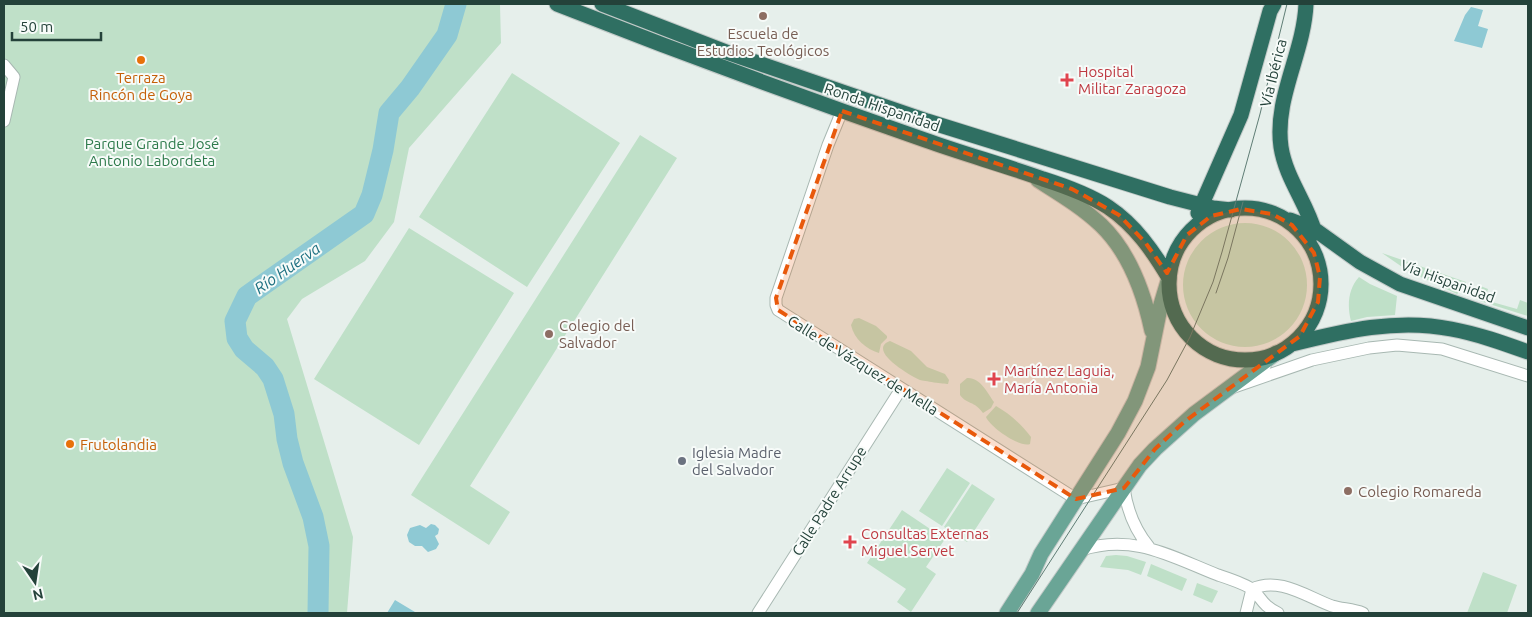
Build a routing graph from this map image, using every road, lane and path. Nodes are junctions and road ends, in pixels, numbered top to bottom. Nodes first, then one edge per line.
1 (557, 4) edge
2 (602, 4) edge
3 (1274, 4) edge
4 (1306, 4) edge
5 (4, 65) edge
6 (842, 111) junction
7 (4, 121) edge
8 (1029, 174) junction
9 (1202, 205) junction
10 (1231, 210) junction
11 (1281, 217) junction
12 (1314, 229) junction
13 (1187, 235) junction
14 (1318, 264) junction
15 (1169, 278) junction
16 (1528, 328) edge
17 (1154, 337) junction
18 (1290, 344) junction
19 (1528, 352) edge
20 (1276, 353) junction
21 (1241, 360) junction
22 (1261, 365) junction
23 (1281, 370) junction
24 (1528, 376) edge
25 (901, 388) junction
26 (1230, 388) junction
27 (1124, 488) junction
28 (1076, 499) junction
29 (1150, 547) junction
30 (1081, 550) junction
31 (1252, 589) junction
32 (1265, 609) edge
33 (758, 613) edge
34 (1007, 613) edge
35 (1038, 613) edge
36 (1246, 613) edge
37 (1278, 613) edge
38 (1362, 613) edge

1 - 6 highway, Ronda Hispanidad
2 - 9 highway, Ronda Hispanidad
3 - 9 highway, Vía Ibérica
4 - 12 highway, Vía Ibérica
5 - 7 street
6 - 8 highway, Ronda Hispanidad
6 - 25 street, Calle de Vázquez de Mella
8 - 15 highway, Ronda Hispanidad
8 - 17 main road
9 - 10 highway, Ronda Hispanidad
9 - 13 highway, Vía Ibérica
10 - 11 highway
10 - 13 highway
11 - 12 highway, Vía Hispanidad
11 - 14 highway
12 - 14 highway, Vía Ibérica
12 - 16 highway, Vía Hispanidad
13 - 15 highway
14 - 18 highway
15 - 17 main road
15 - 21 highway
17 - 28 main road
18 - 19 highway
18 - 20 highway
20 - 21 highway
20 - 22 main road
21 - 22 street
22 - 23 street
22 - 26 main road
23 - 24 street
23 - 26 street
25 - 28 street, Calle de Vázquez de Mella
25 - 33 street, Calle Padre Arrupe
26 - 27 main road
27 - 28 street
27 - 29 street
27 - 30 main road
28 - 34 main road
29 - 30 street
29 - 31 street
30 - 35 main road
31 - 32 street
31 - 36 street
31 - 38 street
32 - 37 street

